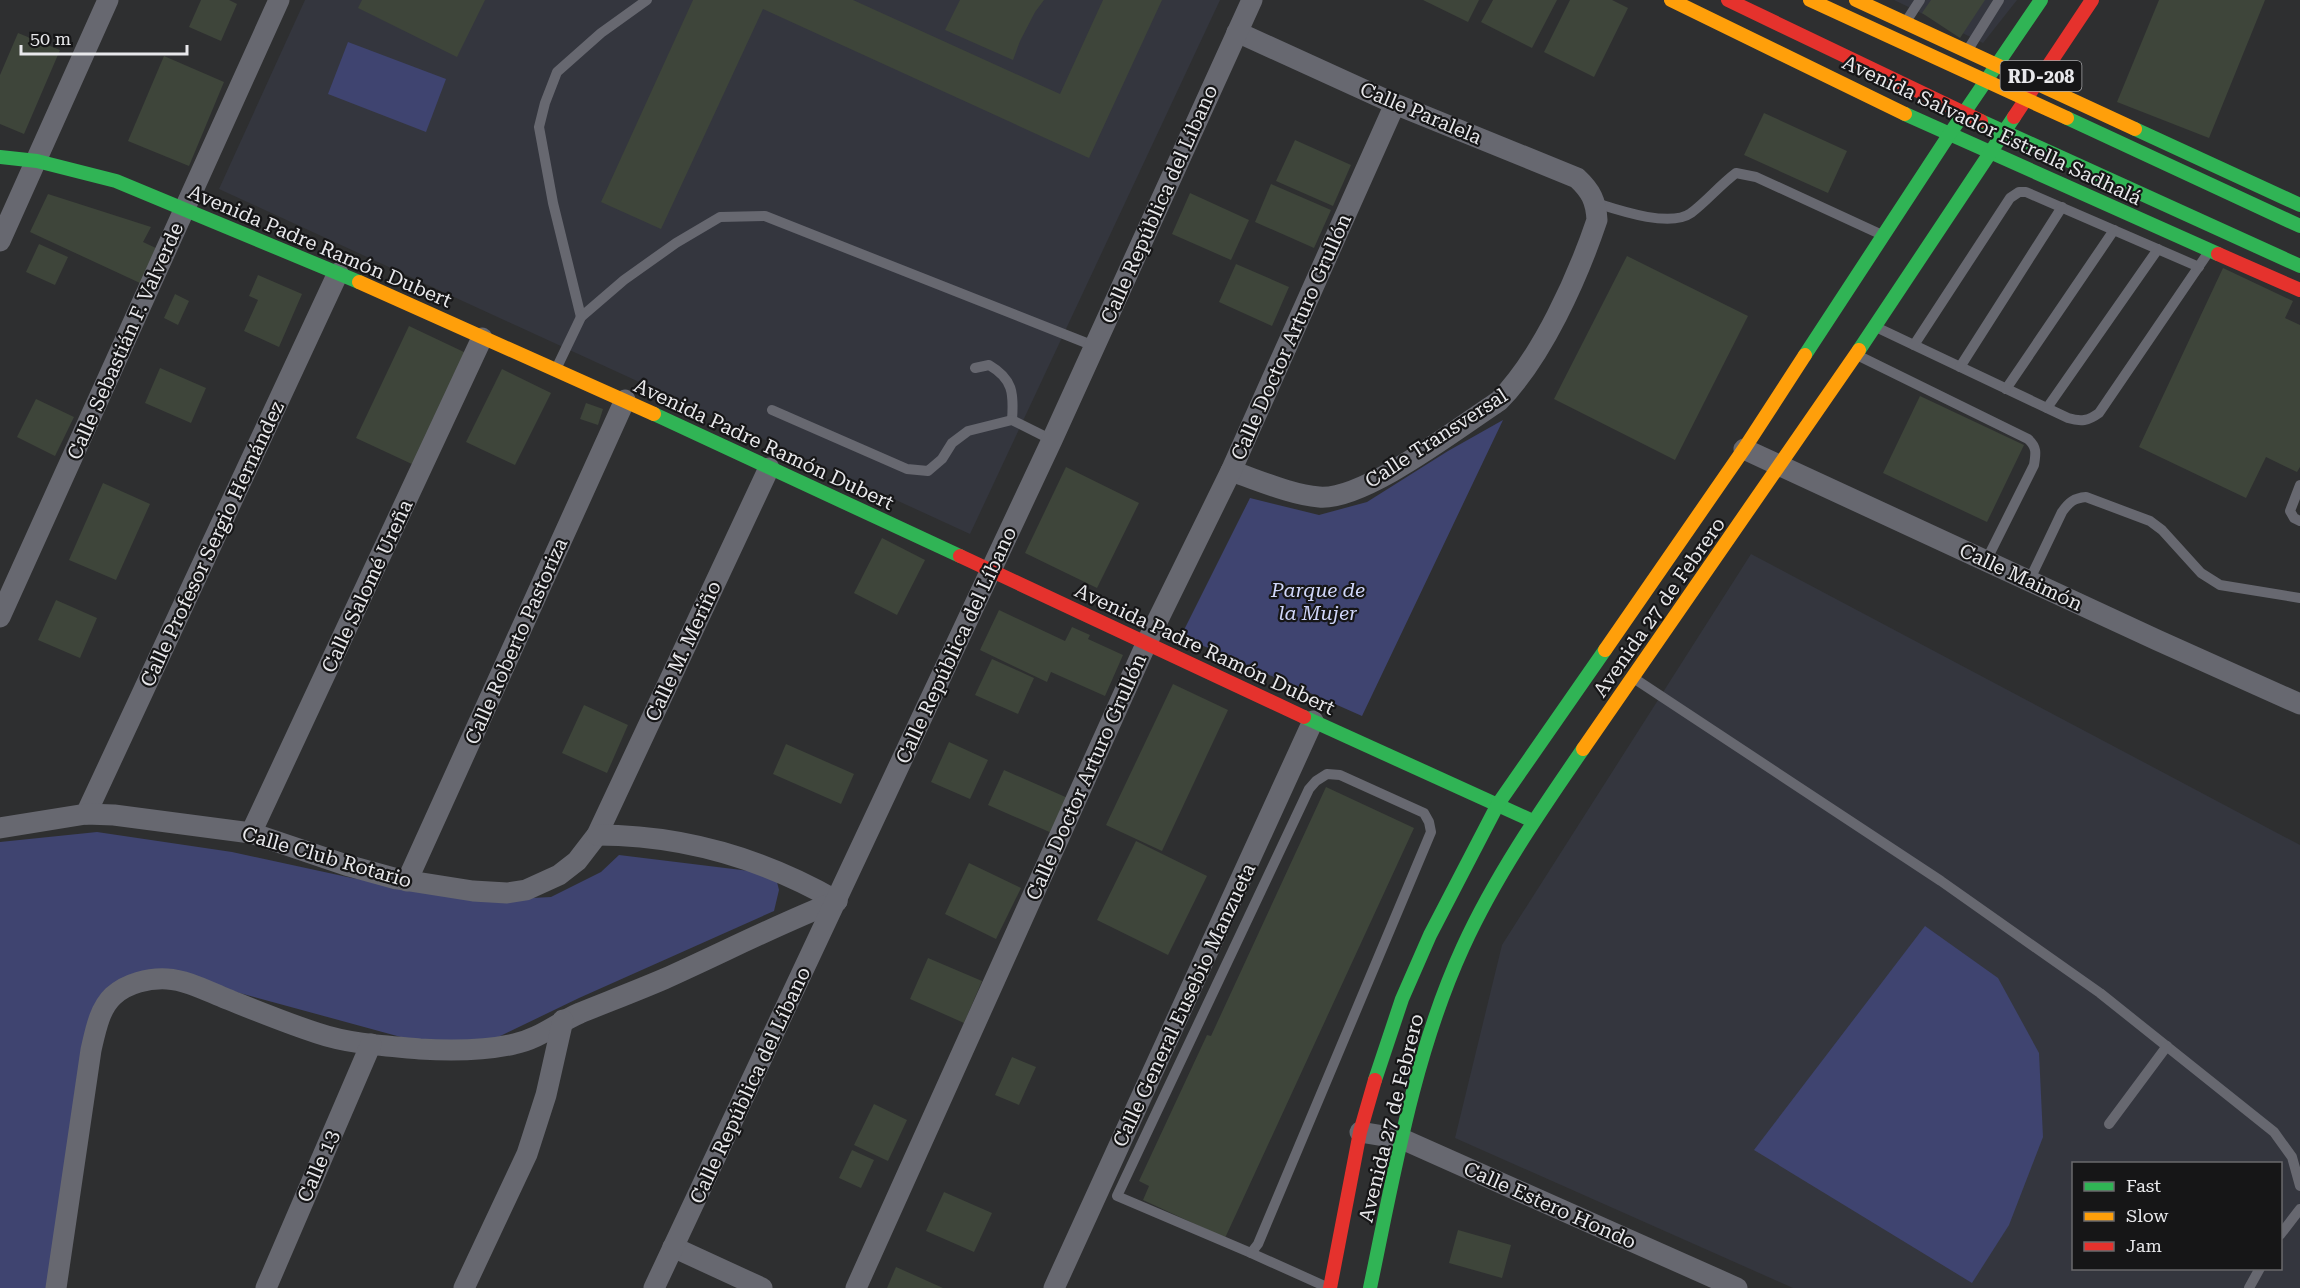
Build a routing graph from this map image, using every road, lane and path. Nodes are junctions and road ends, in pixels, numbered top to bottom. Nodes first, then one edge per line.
1 (108, 0) edge
2 (279, 0) edge
3 (647, 0) edge
4 (1252, 0) edge
5 (1671, 0) edge
6 (1728, 0) edge
7 (1810, 0) edge
8 (1920, 0) edge
9 (1999, 0) edge
10 (2041, 0) edge
11 (2092, 0) edge
12 (1861, 1) edge
13 (1905, 23) junction
14 (1237, 32) junction
15 (1966, 51) junction
16 (1995, 65) junction
17 (2036, 84) junction
18 (1395, 104) junction
19 (1949, 135) junction
20 (1991, 154) junction
21 (0, 157) edge
22 (37, 161) junction
23 (1596, 203) junction
24 (2300, 205) edge
25 (2062, 207) junction
26 (185, 209) junction
27 (2300, 226) edge
28 (2114, 230) junction
29 (1883, 235) junction
30 (0, 241) edge
31 (2158, 249) junction
32 (2211, 249) junction
33 (2300, 266) edge
34 (2199, 267) junction
35 (338, 273) junction
36 (2300, 290) edge
37 (580, 317) junction
38 (1875, 327) junction
39 (482, 338) junction
40 (1914, 345) junction
41 (1094, 346) junction
42 (1856, 355) junction
43 (1960, 367) junction
44 (975, 368) dead end
45 (555, 370) junction
46 (2006, 390) junction
47 (625, 400) junction
48 (2047, 408) junction
49 (772, 410) dead end
50 (1012, 420) junction
51 (1052, 440) junction
52 (1744, 449) junction
53 (1781, 466) junction
54 (769, 468) junction
55 (1231, 471) junction
56 (2300, 485) edge
57 (2300, 521) edge
58 (1986, 561) junction
59 (992, 570) junction
60 (2028, 581) junction
61 (2300, 598) edge
62 (0, 617) edge
63 (1147, 642) junction
64 (1633, 678) junction
65 (2300, 704) edge
66 (1313, 721) junction
67 (1498, 804) junction
68 (86, 814) junction
69 (1533, 821) junction
70 (0, 828) edge
71 (251, 833) junction
72 (597, 835) junction
73 (407, 881) junction
74 (837, 901) junction
75 (563, 1020) junction
76 (371, 1044) junction
77 (2167, 1046) junction
78 (2109, 1124) dead end
79 (1360, 1132) junction
80 (1402, 1139) junction
81 (2300, 1186) edge
82 (2300, 1209) edge
83 (2282, 1232) edge
84 (673, 1247) junction
85 (1251, 1253) junction
86 (2259, 1270) edge
87 (56, 1288) edge
88 (266, 1288) edge
89 (464, 1288) edge
90 (654, 1288) edge
91 (762, 1288) edge
92 (856, 1288) edge
93 (1054, 1288) edge
94 (1329, 1288) edge
95 (1370, 1288) edge
96 (1737, 1288) edge
97 (2249, 1288) edge

1 - 22 street
2 - 26 street, Calle Sebastián F. Valverde
3 - 37 lane
4 - 14 street, Calle República del Líbano
5 - 19 main road, Avenida Salvador Estrella Sadhalá
6 - 33 main road, Avenida Salvador Estrella Sadhalá, bridge
7 - 27 main road, Avenida Salvador Estrella Sadhalá, bridge
8 - 13 lane
9 - 15 lane
10 - 16 main road, Avenida 27 de Febrero / RD-208
11 - 17 main road, Avenida 27 de Febrero / RD-208
12 - 13 main road
13 - 15 main road
14 - 18 street, Calle Paralela
14 - 41 street, Calle República del Líbano
15 - 16 main road
16 - 17 main road
16 - 19 main road, Avenida 27 de Febrero
17 - 20 main road, Avenida 27 de Febrero / RD-208
17 - 24 main road
18 - 23 street, Calle Paralela
18 - 55 street, Calle Doctor Arturo Grullón
19 - 20 main road, Avenida Salvador Estrella Sadhalá
19 - 29 main road, Avenida 27 de Febrero
20 - 32 main road, Avenida Salvador Estrella Sadhalá
20 - 38 main road, Avenida 27 de Febrero
21 - 22 main road, Avenida Padre Ramón Dubert
22 - 26 main road, Avenida Padre Ramón Dubert
22 - 30 street
23 - 29 lane
23 - 55 street, Calle Transversal
25 - 28 lane
25 - 40 lane
25 - 43 lane
26 - 35 main road, Avenida Padre Ramón Dubert
26 - 62 street, Calle Sebastián F. Valverde
28 - 31 lane
28 - 46 lane
29 - 52 main road, Avenida 27 de Febrero
31 - 34 lane
31 - 48 lane
32 - 34 lane
32 - 36 main road, Avenida Salvador Estrella Sadhalá
34 - 48 lane
35 - 39 main road, Avenida Padre Ramón Dubert
35 - 68 street, Calle Profesor Sergio Hernández
37 - 41 lane
37 - 45 lane
38 - 40 lane
38 - 42 main road, Avenida 27 de Febrero
39 - 45 main road, Avenida Padre Ramón Dubert
39 - 71 street, Calle Salomé Ureña
40 - 43 lane
41 - 51 street, Calle República del Líbano
42 - 53 main road, Avenida 27 de Febrero
42 - 58 lane
43 - 46 lane
44 - 50 lane
45 - 47 main road, Avenida Padre Ramón Dubert
46 - 48 lane
47 - 54 main road, Avenida Padre Ramón Dubert
47 - 73 street, Calle Roberto Pastoriza
49 - 50 lane
50 - 51 lane
51 - 59 street, Calle República del Líbano
52 - 53 street, Calle Maimón
52 - 67 main road, Avenida 27 de Febrero
53 - 58 street, Calle Maimón
53 - 64 main road, Avenida 27 de Febrero
54 - 59 main road, Avenida Padre Ramón Dubert
54 - 72 street, Calle M. Meriño
55 - 63 street, Calle Doctor Arturo Grullón
56 - 57 lane
58 - 60 street, Calle Maimón
59 - 63 main road, Avenida Padre Ramón Dubert
59 - 74 street, Calle República del Líbano
60 - 61 lane
60 - 65 street, Calle Maimón
63 - 66 main road, Avenida Padre Ramón Dubert
63 - 92 street, Calle Doctor Arturo Grullón
64 - 69 main road, Avenida 27 de Febrero
64 - 77 lane
66 - 67 main road, Avenida Padre Ramón Dubert
66 - 93 street, Calle General Eusebio Manzueta
67 - 69 main road, Avenida Padre Ramón Dubert
67 - 79 main road, Avenida 27 de Febrero
68 - 70 street, Calle Club Rotario
68 - 71 street, Calle Club Rotario
69 - 80 main road, Avenida 27 de Febrero
71 - 73 street, Calle Club Rotario
72 - 73 street, Calle Club Rotario
72 - 74 street
74 - 75 street
74 - 84 street, Calle República del Líbano
75 - 76 street
75 - 89 street
76 - 87 street
76 - 88 street, Calle 13
77 - 78 lane
77 - 81 lane
79 - 80 street, Calle Estero Hondo
79 - 94 main road, Avenida 27 de Febrero
80 - 95 main road, Avenida 27 de Febrero
80 - 96 street, Calle Estero Hondo
82 - 83 lane
84 - 90 street, Calle República del Líbano
84 - 91 street
85 - 85 lane
85 - 94 lane
86 - 97 lane

